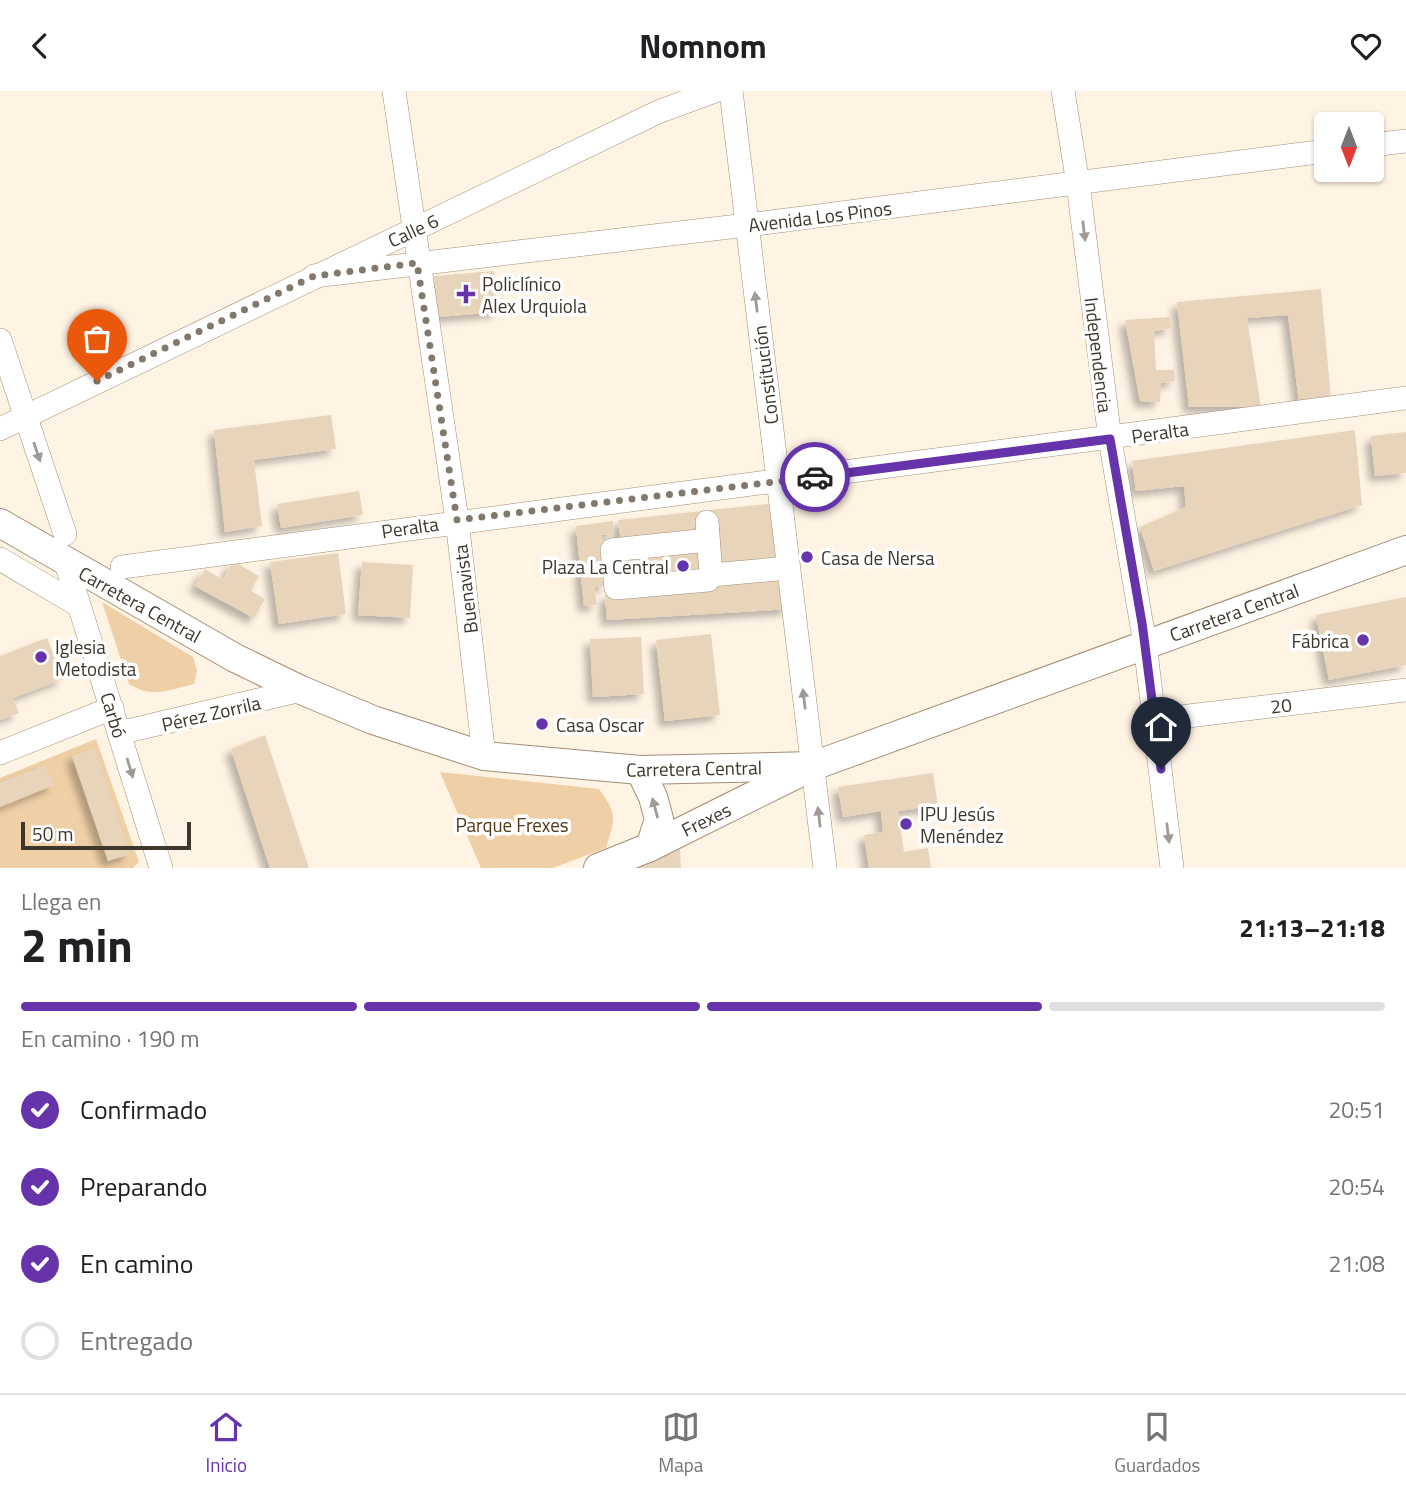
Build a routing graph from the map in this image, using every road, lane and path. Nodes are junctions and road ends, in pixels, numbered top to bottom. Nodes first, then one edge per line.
1 (394, 91) edge
2 (715, 91) edge
3 (731, 91) edge
4 (1063, 91) edge
5 (1406, 141) edge
6 (1384, 144) edge
7 (1314, 153) edge
8 (1078, 184) junction
9 (747, 225) junction
10 (413, 231) junction
11 (417, 263) junction
12 (314, 276) junction
13 (0, 340) edge
14 (1406, 398) edge
15 (25, 417) junction
16 (0, 429) edge
17 (1110, 439) junction
18 (778, 481) junction
19 (457, 520) junction
20 (0, 523) edge
21 (65, 534) dead end
22 (1406, 549) edge
23 (0, 559) edge
24 (66, 563) junction
25 (122, 567) dead end
26 (789, 568) junction
27 (711, 575) junction
28 (78, 605) junction
29 (1145, 644) junction
30 (1406, 690) edge
31 (301, 691) junction
32 (111, 708) junction
33 (1155, 720) junction
34 (119, 733) junction
35 (0, 753) edge
36 (484, 756) junction
37 (813, 766) junction
38 (640, 770) junction
39 (650, 847) junction
40 (161, 868) edge
41 (598, 868) edge
42 (825, 868) edge
43 (1172, 868) edge

1 - 10 street, Buenavista
2 - 10 street, Calle 6
3 - 9 street, Constitución
4 - 8 street, Independencia
5 - 6 street
7 - 8 street, Avenida Los Pinos
8 - 9 street, Avenida Los Pinos
8 -> 17 street, Independencia
9 - 11 street, Avenida Los Pinos
18 -> 9 street, Constitución
10 - 11 street, Buenavista
10 - 12 street, Calle 6
11 - 12 street, Avenida Los Pinos
11 - 19 street, Buenavista
12 - 15 street, Calle 6
13 - 15 street
14 - 17 street, Peralta
15 - 16 street, Calle 6
15 -> 21 street
17 - 18 street, Peralta
17 - 29 street, Independencia
18 - 19 street, Peralta
18 - 26 street, Constitución
19 - 25 street, Peralta
19 - 36 street, Buenavista
20 - 24 main road, Carretera Central
22 - 29 main road, Carretera Central
23 - 28 street
24 - 28 street, Carbó
24 - 31 main road, Carretera Central
26 - 27 street
37 -> 26 street, Constitución
27 - 27 street
28 - 32 street, Carbó
29 - 33 street, Independencia
29 - 37 main road, Carretera Central
30 - 33 street, 20
31 - 34 street, Pérez Zorrila
31 - 36 main road, Carretera Central
32 - 34 street, Carbó
32 - 35 street
33 -> 43 street, Independencia
34 -> 40 street, Carbó
36 - 38 main road, Carretera Central
37 - 38 main road, Carretera Central
37 - 39 main road, Frexes
42 -> 37 street, Constitución
39 -> 38 main road
39 - 41 main road, Frexes

